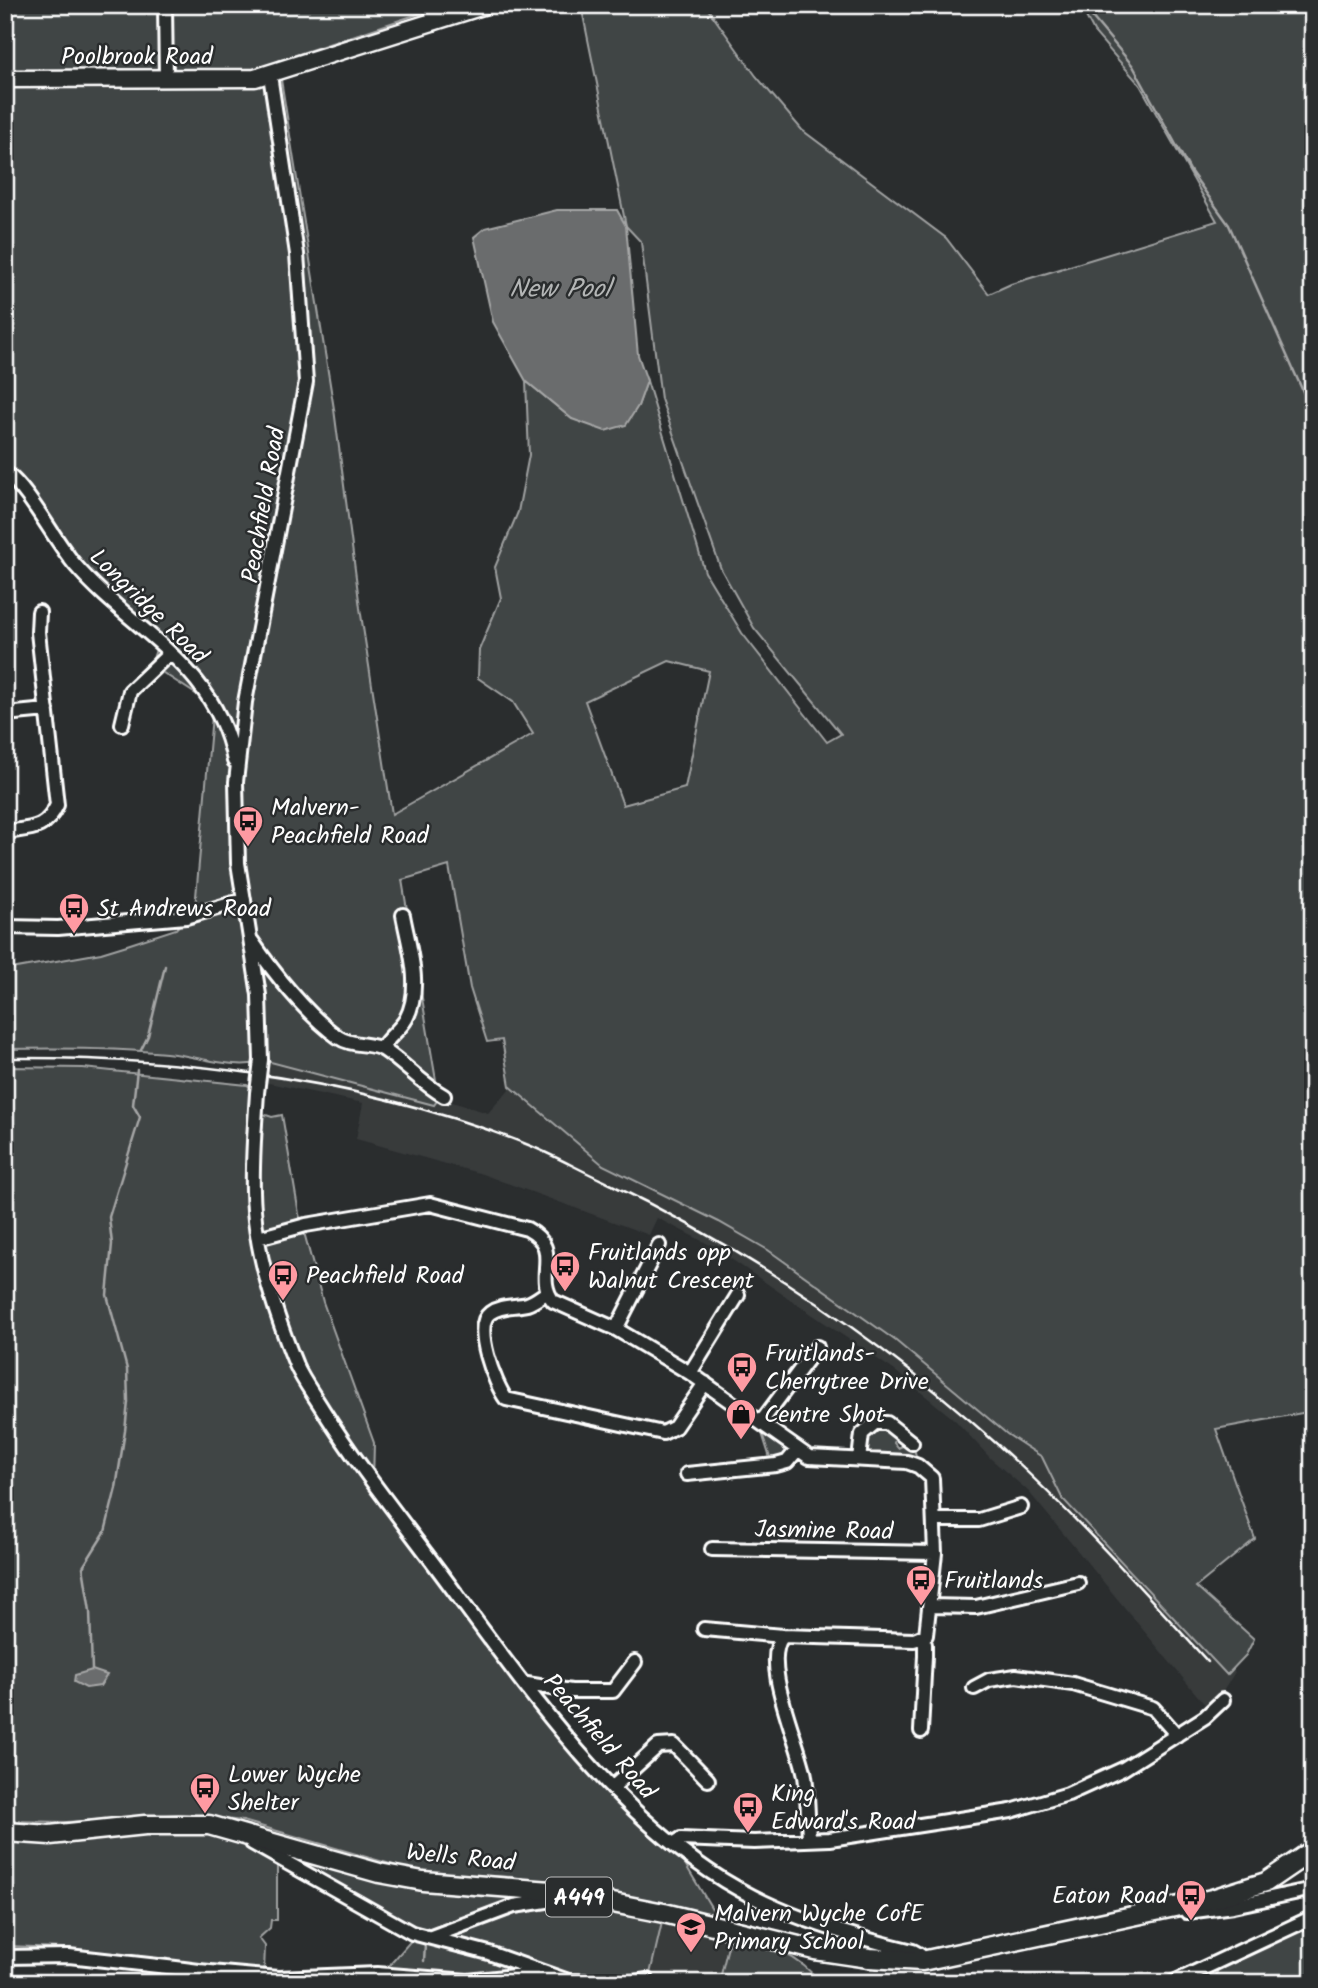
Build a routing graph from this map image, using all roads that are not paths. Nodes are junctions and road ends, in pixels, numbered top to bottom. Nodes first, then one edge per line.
1 (165, 5) edge
2 (431, 5) edge
3 (486, 5) edge
4 (434, 23) junction
5 (270, 75) junction
6 (5, 79) edge
7 (166, 79) junction
8 (5, 472) edge
9 (39, 611) dead end
10 (170, 653) junction
11 (47, 710) junction
12 (5, 714) edge
13 (122, 724) dead end
14 (236, 782) junction
15 (5, 832) edge
16 (244, 900) junction
17 (403, 915) dead end
18 (5, 927) edge
19 (251, 940) junction
20 (382, 1048) junction
21 (444, 1096) dead end
22 (258, 1238) junction
23 (659, 1245) dead end
24 (546, 1293) junction
25 (738, 1295) dead end
26 (616, 1329) junction
27 (817, 1347) dead end
28 (690, 1373) junction
29 (705, 1383) junction
30 (761, 1422) junction
31 (905, 1441) dead end
32 (798, 1450) junction
33 (859, 1459) junction
34 (687, 1474) dead end
35 (1021, 1507) dead end
36 (936, 1520) junction
37 (712, 1549) dead end
38 (935, 1553) junction
39 (1078, 1583) dead end
40 (930, 1606) junction
41 (704, 1629) dead end
42 (783, 1636) junction
43 (921, 1638) junction
44 (635, 1662) dead end
45 (527, 1684) junction
46 (974, 1688) dead end
47 (1223, 1700) dead end
48 (921, 1731) dead end
49 (1177, 1735) junction
50 (708, 1780) dead end
51 (612, 1788) junction
52 (234, 1830) junction
53 (5, 1832) edge
54 (809, 1840) junction
55 (673, 1844) junction
56 (1313, 1850) edge
57 (1313, 1889) edge
58 (577, 1896) junction
59 (1166, 1909) junction
60 (1313, 1917) edge
61 (431, 1937) junction
62 (5, 1957) edge
63 (922, 1961) junction
64 (538, 1970) junction
65 (199, 1971) junction
66 (553, 1976) junction
67 (647, 1980) dead end
68 (572, 1982) edge
69 (215, 1983) edge
70 (517, 1983) edge
71 (629, 1983) edge
72 (1172, 1983) edge

1 - 7 street
2 - 4 street
3 - 4 main road, Poolbrook Road
4 - 5 main road, Poolbrook Road
5 - 7 main road, Poolbrook Road
5 - 14 street, Peachfield Road
6 - 7 main road, Poolbrook Road
8 - 10 street, Longridge Road
9 - 11 street
10 - 13 street
10 - 14 street, Longridge Road
11 - 12 street
11 - 15 street
14 - 16 street, Peachfield Road
16 - 18 street
16 - 19 street, Peachfield Road
17 - 20 street
19 - 20 street, Peachfield Road
19 - 22 street, Peachfield Road, bridge
20 - 21 street
22 - 24 street
22 - 45 street, Peachfield Road
23 - 26 street
24 - 26 street
24 - 29 street
25 - 28 street
26 - 28 street
27 - 30 street
28 - 29 street
29 - 30 street
30 - 32 street
31 - 33 street
32 - 33 street
32 - 34 street
33 - 36 street
35 - 36 street
36 - 38 street
37 - 38 street, Jasmine Road
38 - 40 street
39 - 40 street
40 - 43 street
41 - 42 street
42 - 43 street
42 - 54 street
43 - 48 street
44 - 45 street
45 - 51 street, Peachfield Road
46 - 49 street
47 - 49 street
49 - 54 street
50 - 51 street
51 - 55 street, Peachfield Road
52 - 53 highway, Wells Road / A449
52 - 58 highway, Wells Road / A449
52 - 61 street
54 - 55 street
55 - 63 street, Peachfield Road
56 - 59 highway, Wells Road / A449
57 - 59 street
58 - 61 street
58 - 63 highway, Wells Road / A449
59 - 63 highway, Wells Road / A449
60 - 72 street
61 - 64 street
62 - 65 street
64 - 65 street
64 - 66 street
65 - 69 street
66 - 68 street
66 - 70 street
67 - 71 street
68 - 71 street

